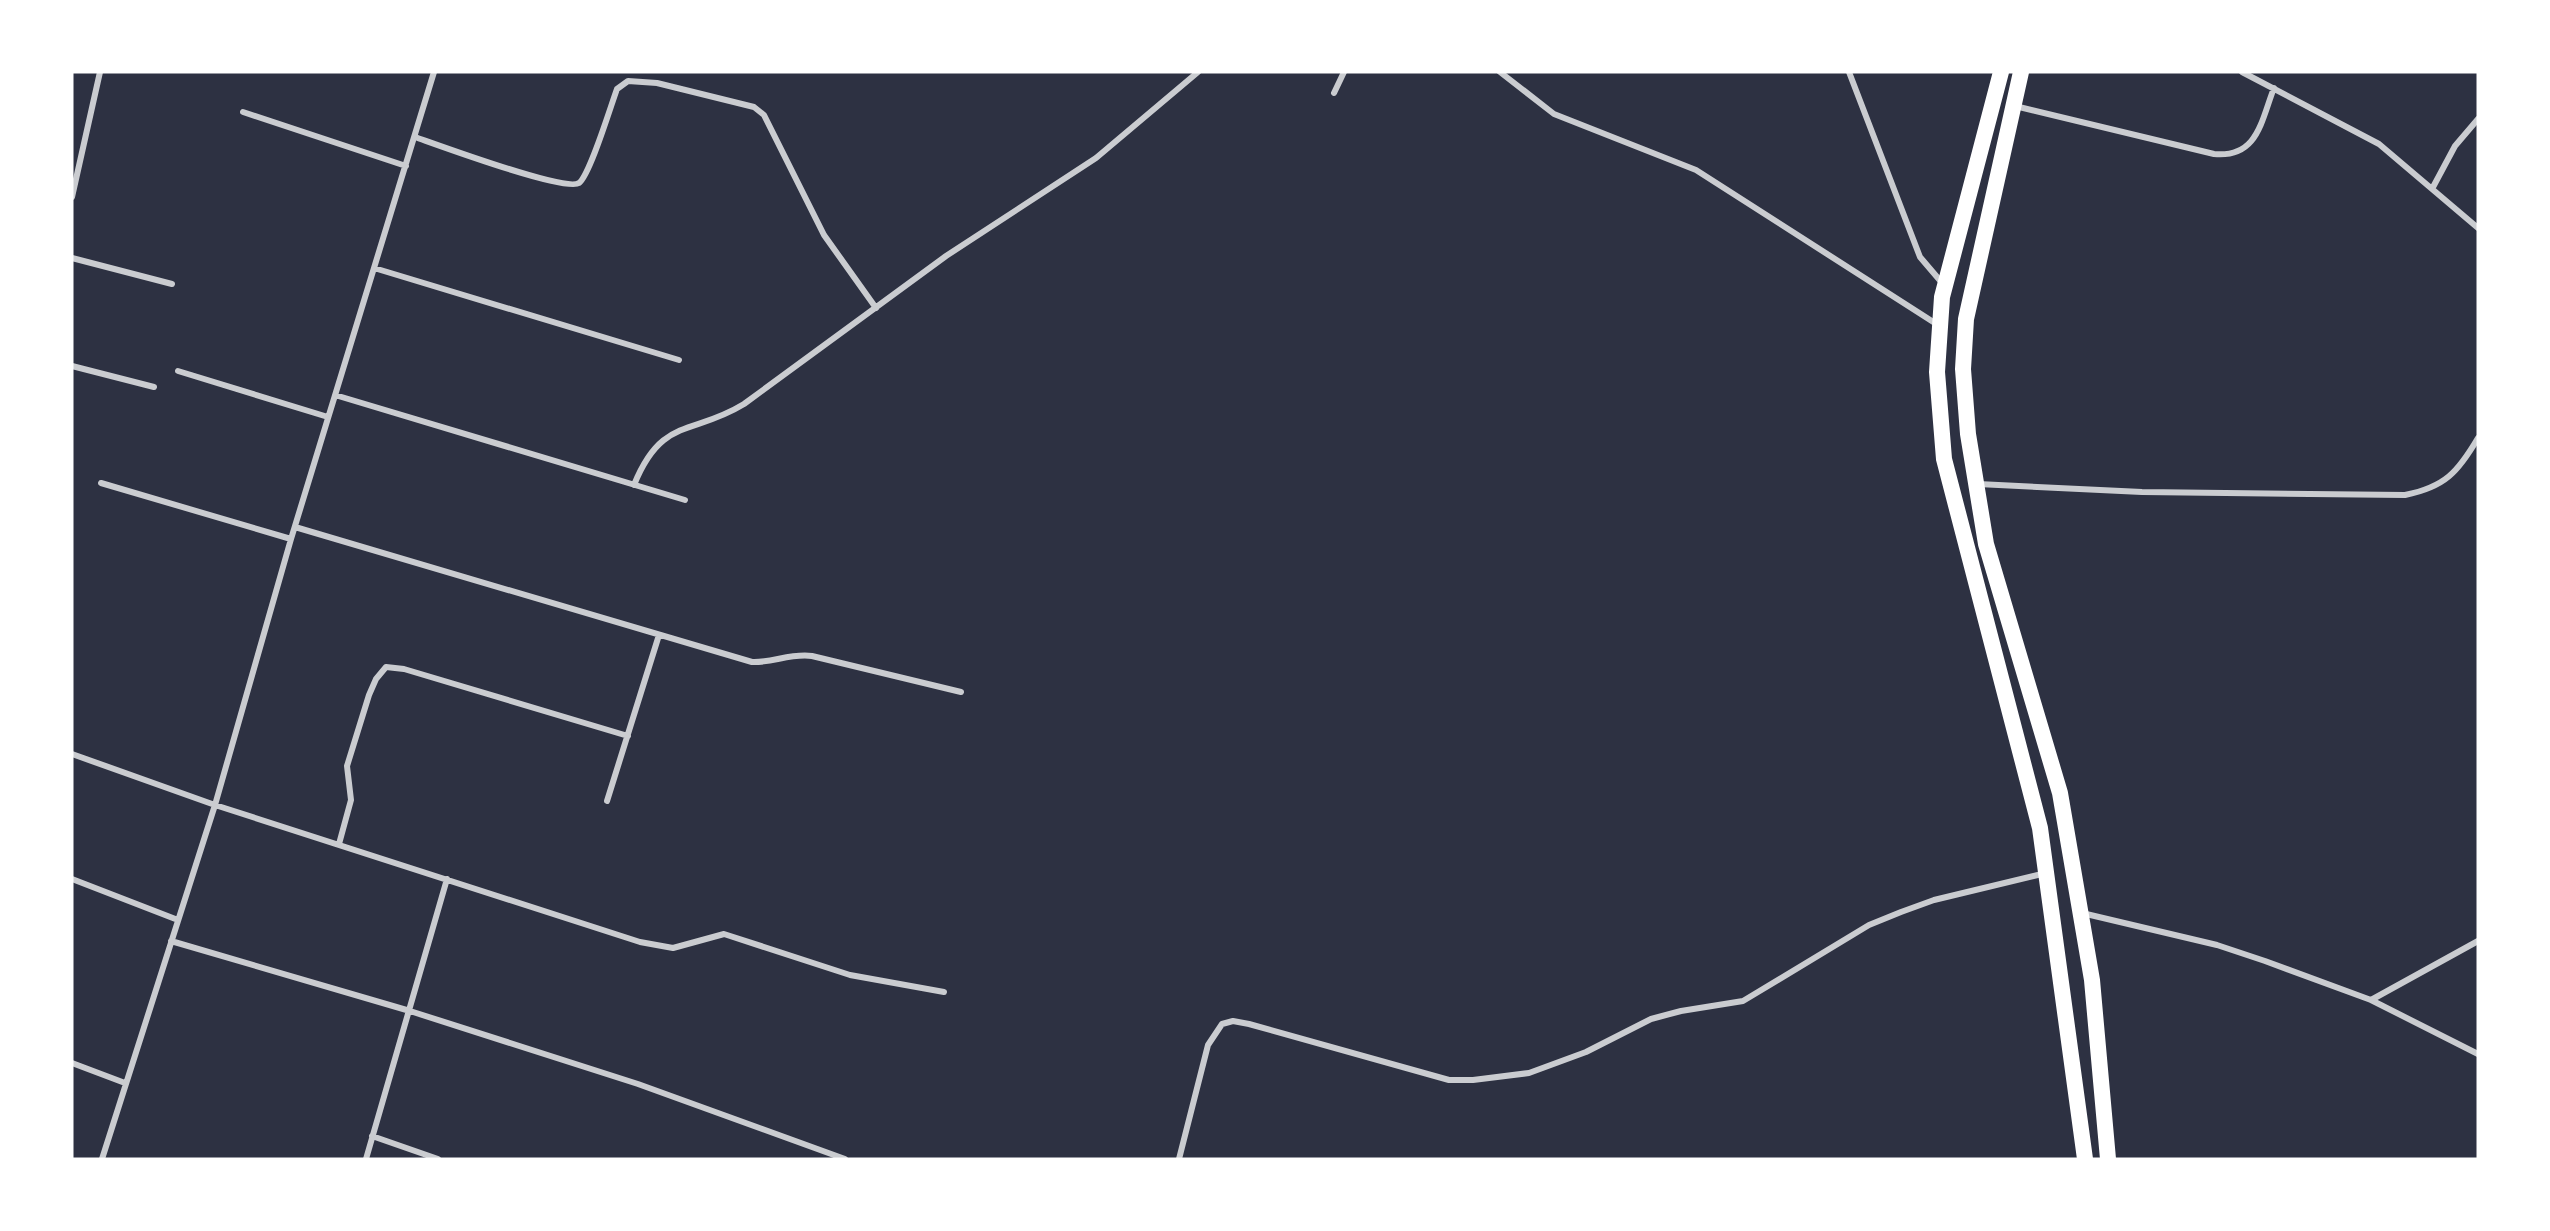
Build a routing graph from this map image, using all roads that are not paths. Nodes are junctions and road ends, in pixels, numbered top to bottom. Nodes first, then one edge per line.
1 (100, 72) edge
2 (434, 72) edge
3 (1198, 72) edge
4 (1344, 72) edge
5 (1500, 72) edge
6 (1850, 72) edge
7 (2001, 72) edge
8 (2021, 72) edge
9 (2242, 72) edge
10 (2274, 88) junction
11 (1335, 93) dead end
12 (2014, 105) junction
13 (243, 112) dead end
14 (2478, 119) edge
15 (2478, 127) edge
16 (2469, 129) junction
17 (415, 137) junction
18 (406, 166) junction
19 (2432, 189) junction
20 (72, 197) edge
21 (2478, 228) edge
22 (72, 258) edge
23 (374, 268) junction
24 (172, 284) dead end
25 (1945, 285) junction
26 (876, 308) junction
27 (1940, 326) junction
28 (679, 360) dead end
29 (72, 366) edge
30 (178, 371) dead end
31 (154, 387) dead end
32 (335, 395) junction
33 (328, 417) junction
34 (2478, 438) edge
35 (100, 483) dead end
36 (1976, 484) junction
37 (634, 485) junction
38 (685, 500) dead end
39 (295, 527) junction
40 (291, 539) junction
41 (659, 635) junction
42 (961, 692) dead end
43 (628, 736) junction
44 (72, 754) edge
45 (608, 801) dead end
46 (215, 805) junction
47 (339, 844) junction
48 (2046, 873) junction
49 (72, 879) edge
50 (447, 879) junction
51 (2080, 913) junction
52 (178, 920) junction
53 (171, 941) junction
54 (2478, 941) edge
55 (944, 992) dead end
56 (2371, 1000) junction
57 (410, 1011) junction
58 (2478, 1054) edge
59 (72, 1063) edge
60 (125, 1083) junction
61 (372, 1136) junction
62 (102, 1159) edge
63 (366, 1159) edge
64 (438, 1159) edge
65 (845, 1159) edge
66 (1179, 1159) edge
67 (2085, 1159) edge
68 (2108, 1159) edge

1 - 20 street
2 - 17 street
3 - 26 street
4 - 11 street
5 - 27 street
6 - 25 street
7 - 25 highway
8 - 12 highway
9 - 10 street
10 - 12 street
10 - 19 street
12 - 36 highway
13 - 18 street
14 - 16 street
15 - 16 street
16 - 19 street
17 - 18 street
17 - 26 street
18 - 23 street
19 - 21 street
22 - 24 street
23 - 28 street
23 - 32 street
25 - 27 highway
26 - 37 street
27 - 48 highway
29 - 31 street
30 - 33 street
32 - 33 street
32 - 37 street
33 - 39 street
34 - 36 street
35 - 40 street
36 - 51 highway
37 - 38 street
39 - 40 street
39 - 41 street
40 - 46 street
41 - 42 street
41 - 43 street
43 - 45 street
43 - 47 street
44 - 46 street
46 - 47 street
46 - 52 street
47 - 50 street
48 - 66 street
48 - 67 highway
49 - 52 street
50 - 55 street
50 - 57 street
51 - 56 street
51 - 68 highway
52 - 53 street
53 - 57 street
53 - 60 street
54 - 56 street
56 - 58 street
57 - 61 street
57 - 65 street
59 - 60 street
60 - 62 street
61 - 63 street
61 - 64 street

